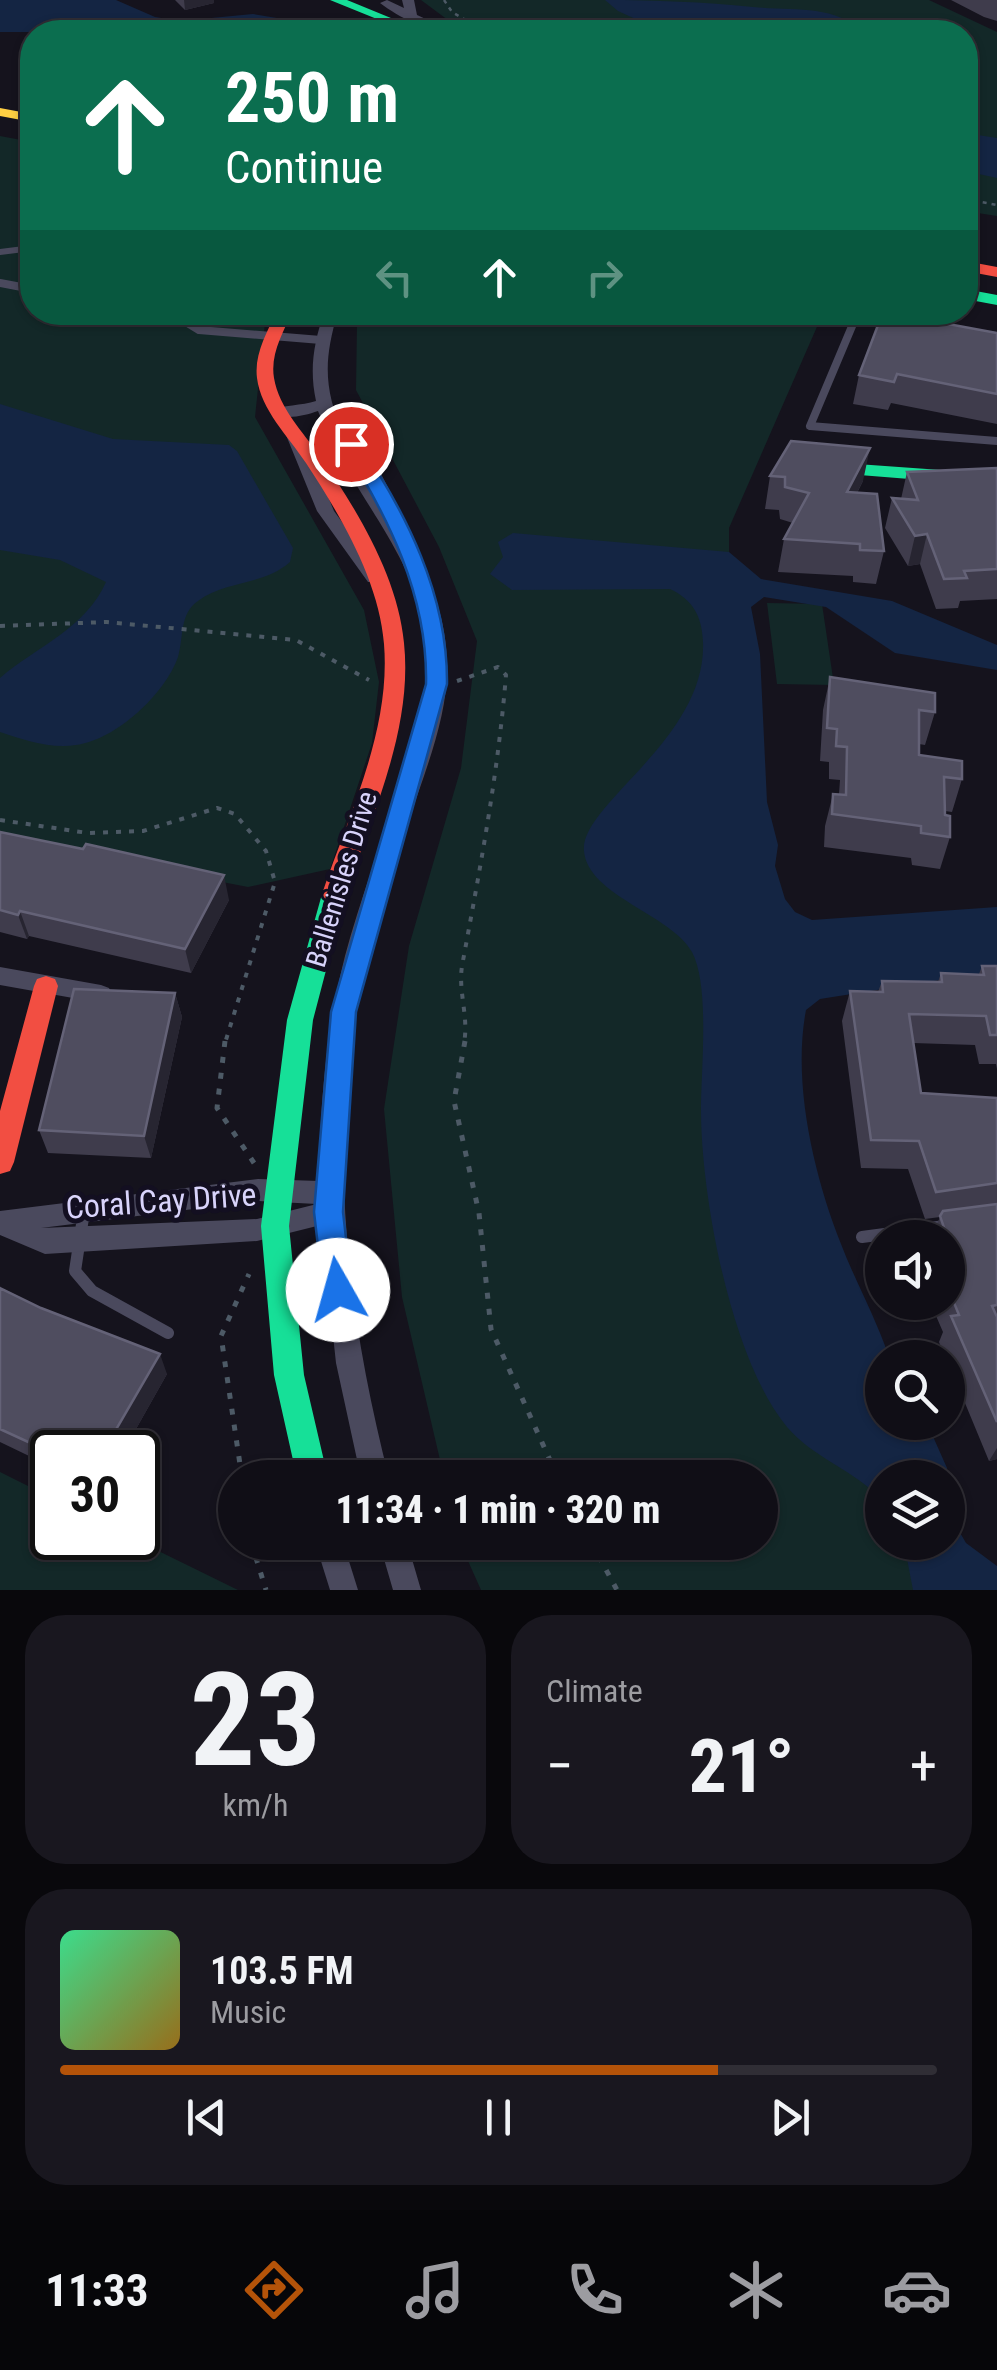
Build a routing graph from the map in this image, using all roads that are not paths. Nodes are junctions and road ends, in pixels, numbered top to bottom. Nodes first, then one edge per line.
1 (336, 0) edge
2 (386, 2) dead end
3 (399, 20) edge
4 (409, 20) edge
5 (194, 325) edge
6 (278, 325) edge
7 (326, 325) edge
8 (853, 325) edge
9 (273, 338) junction
10 (321, 340) junction
11 (328, 411) junction
12 (285, 421) junction
13 (997, 441) edge
14 (801, 466) edge
15 (997, 480) edge
16 (371, 500) junction
17 (343, 509) junction
18 (413, 560) junction
19 (375, 580) junction
20 (0, 976) edge
21 (46, 986) junction
22 (126, 998) edge
23 (0, 1162) edge
24 (268, 1190) junction
25 (329, 1202) junction
26 (84, 1210) junction
27 (0, 1223) edge
28 (275, 1226) junction
29 (80, 1237) junction
30 (862, 1237) dead end
31 (865, 1237) edge
32 (168, 1334) dead end
33 (310, 1460) edge
34 (371, 1460) edge
35 (335, 1560) edge
36 (398, 1560) edge
37 (344, 1590) edge
38 (407, 1590) edge

1 - 3 street
2 - 4 street
5 - 9 lane
6 - 9 street, Ballenisles Drive
7 - 10 street, Ballenisles Drive
8 - 13 lane
9 - 10 lane
9 - 12 street, Ballenisles Drive
10 - 11 street, Ballenisles Drive
11 - 12 street
11 - 16 street, Ballenisles Drive
11 - 18 street
12 - 17 street, Ballenisles Drive
12 - 19 street
14 - 15 street
16 - 17 street
16 - 18 street, Ballenisles Drive
17 - 19 street, Ballenisles Drive
18 - 25 street, Ballenisles Drive
19 - 24 street, Ballenisles Drive
20 - 21 street
21 - 22 street
21 - 23 street
24 - 25 street, Coral Cay Drive
24 - 26 street, Coral Cay Drive
24 - 28 street, Ballenisles Drive
25 - 28 street, Coral Cay Drive
25 - 34 street, Ballenisles Drive
26 - 27 street, Coral Cay Drive
26 - 29 lane
27 - 29 street, Coral Cay Drive
28 - 29 street, Coral Cay Drive
28 - 33 street, Ballenisles Drive
29 - 32 lane
30 - 31 lane
35 - 37 street
36 - 38 street

